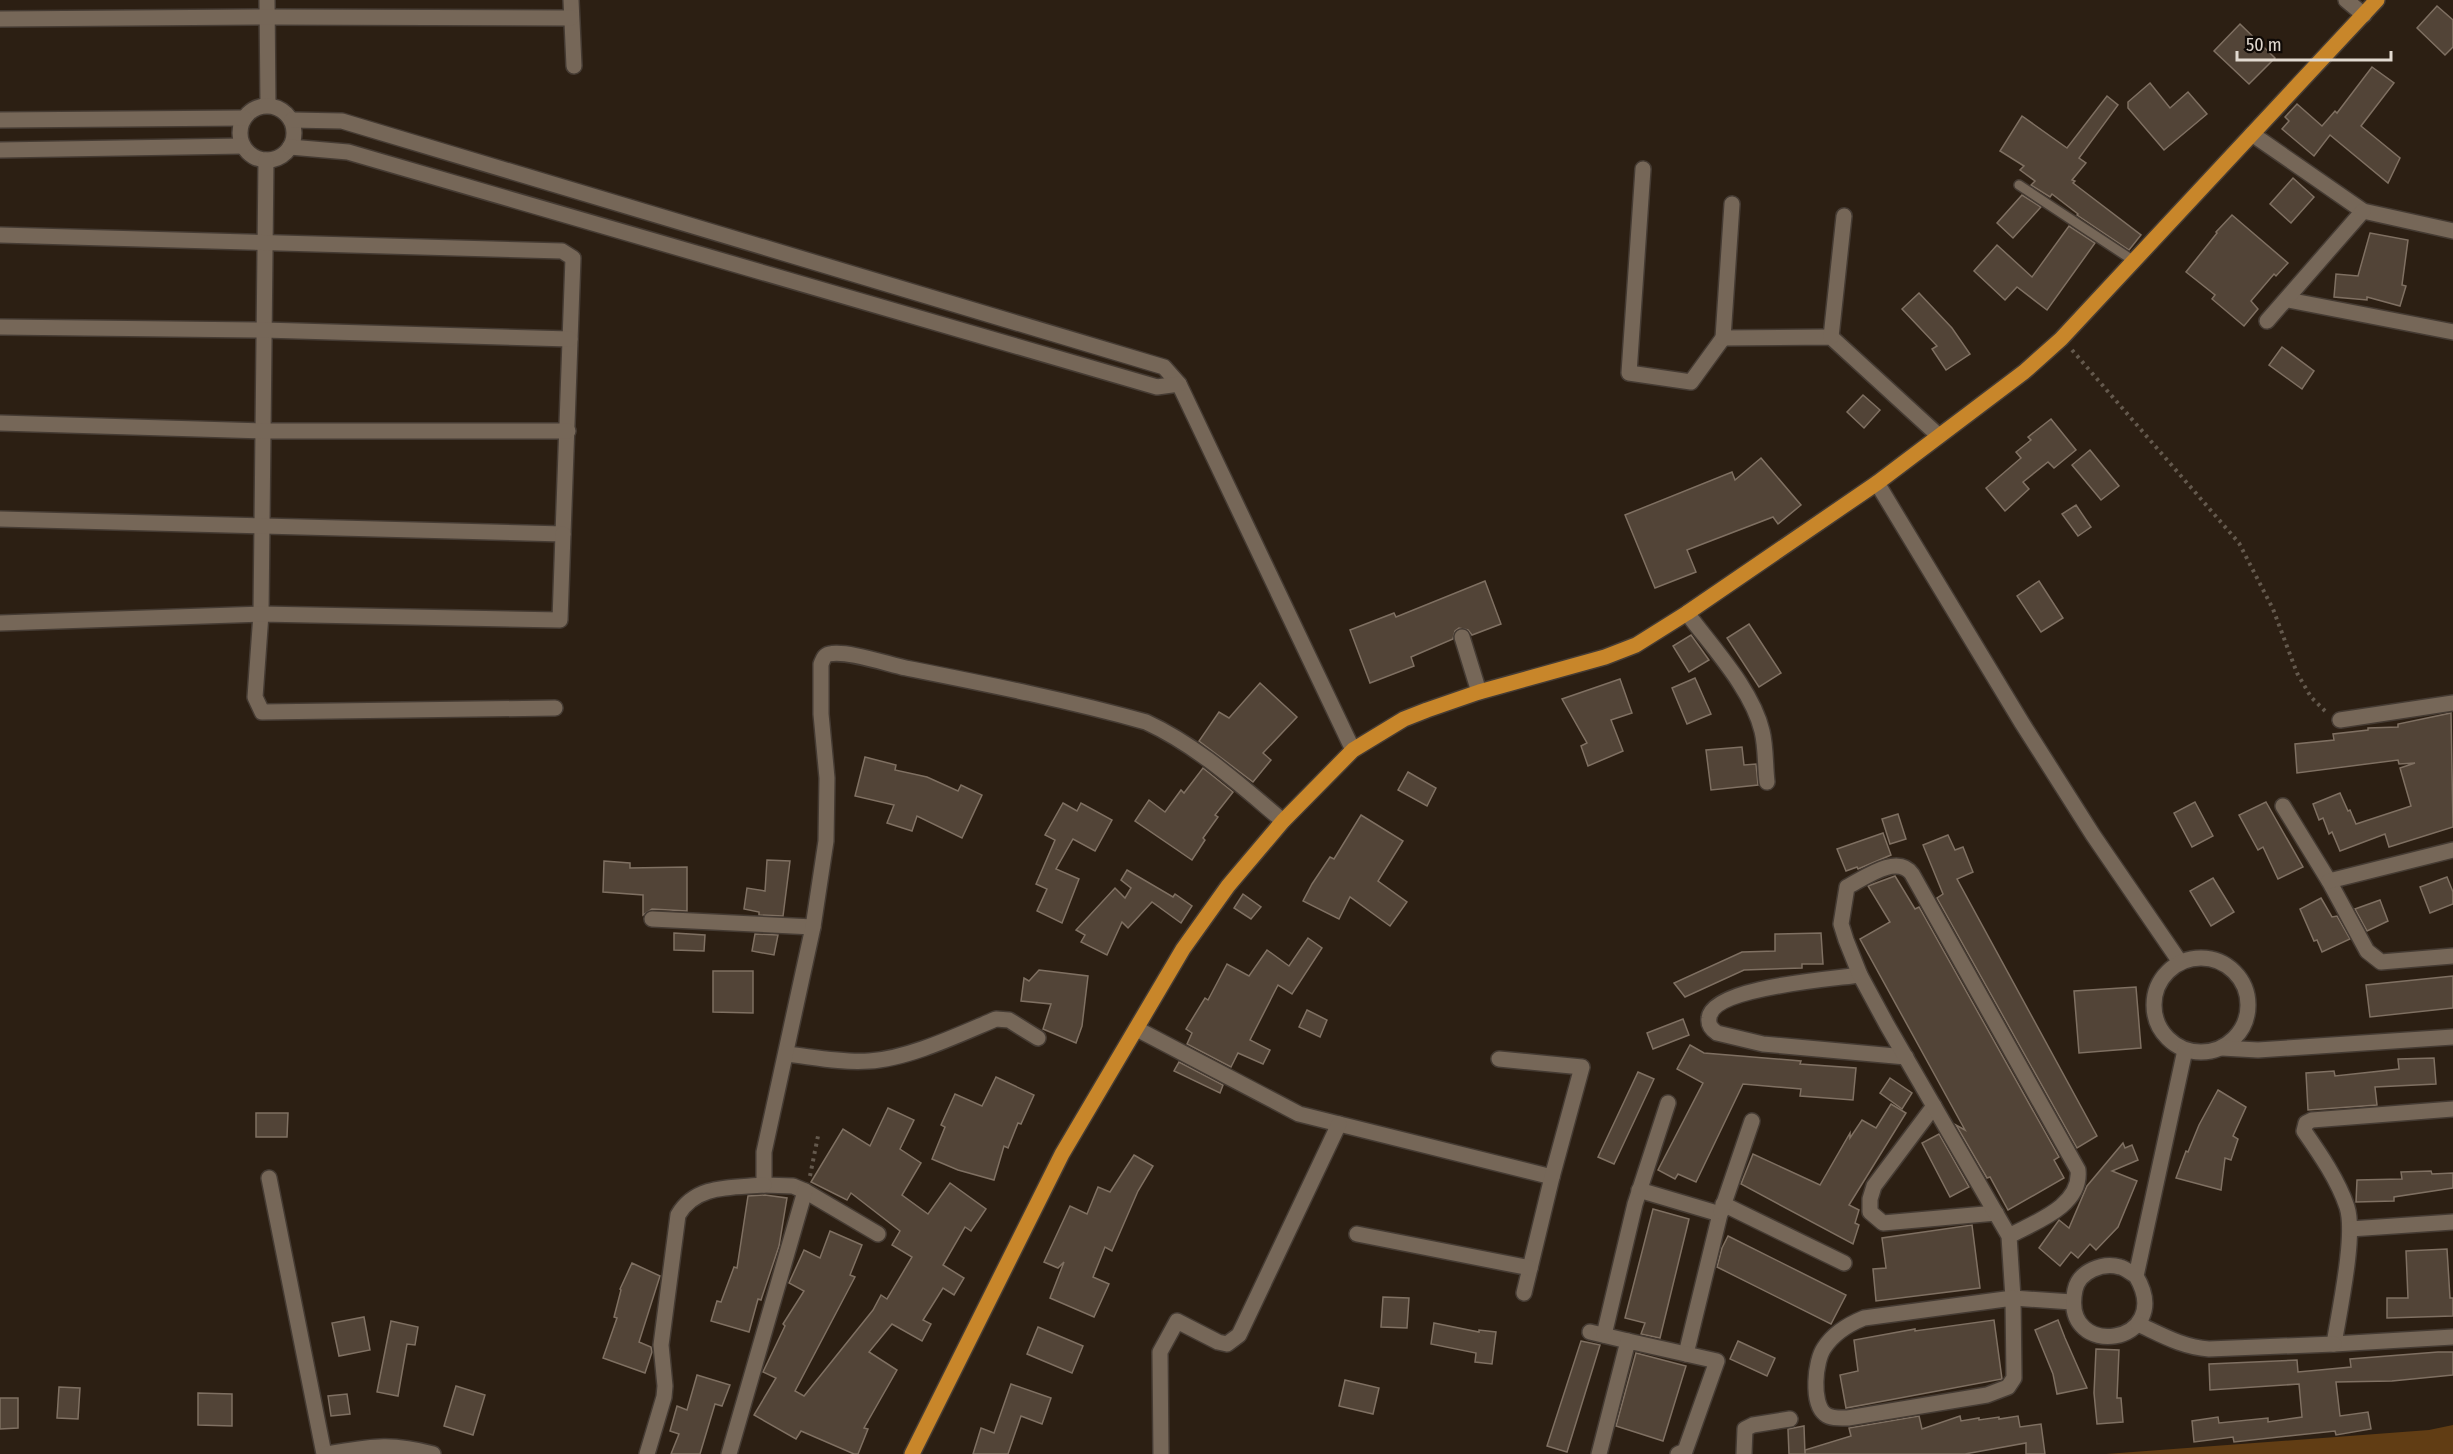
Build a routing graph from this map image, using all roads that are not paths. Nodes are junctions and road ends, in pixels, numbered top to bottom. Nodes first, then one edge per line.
1 (267, 0) edge
2 (571, 0) edge
3 (2346, 0) edge
4 (2377, 0) edge
5 (2364, 15) junction
6 (267, 17) junction
7 (0, 18) edge
8 (571, 18) junction
9 (574, 66) dead end
10 (268, 105) junction
11 (244, 118) junction
12 (0, 120) edge
13 (291, 120) junction
14 (2252, 134) junction
15 (243, 146) junction
16 (290, 147) junction
17 (0, 150) edge
18 (266, 160) junction
19 (1642, 169) dead end
20 (2019, 184) dead end
21 (1732, 204) dead end
22 (2363, 211) junction
23 (1844, 216) dead end
24 (2453, 231) edge
25 (0, 235) edge
26 (264, 242) junction
27 (2134, 261) junction
28 (2288, 300) junction
29 (2267, 321) dead end
30 (0, 327) edge
31 (264, 330) junction
32 (2453, 332) edge
33 (1831, 337) junction
34 (1723, 338) junction
35 (570, 339) junction
36 (1179, 384) junction
37 (0, 423) edge
38 (263, 431) junction
39 (568, 431) junction
40 (1939, 436) junction
41 (1877, 483) junction
42 (0, 519) edge
43 (262, 526) junction
44 (563, 534) junction
45 (1687, 613) junction
46 (261, 614) junction
47 (0, 623) edge
48 (1462, 637) dead end
49 (1479, 692) junction
50 (2453, 703) edge
51 (555, 708) dead end
52 (2340, 720) road end
53 (1353, 750) junction
54 (1767, 782) dead end
55 (2283, 806) dead end
56 (1283, 820) junction
57 (2453, 850) edge
58 (2329, 881) junction
59 (652, 919) dead end
60 (813, 927) junction
61 (2453, 956) edge
62 (2180, 962) junction
63 (1860, 975) junction
64 (1137, 1029) junction
65 (2453, 1037) edge
66 (1038, 1038) dead end
67 (2222, 1048) junction
68 (2185, 1050) junction
69 (786, 1054) junction
70 (1906, 1057) junction
71 (1499, 1059) dead end
72 (1668, 1103) dead end
73 (1934, 1106) junction
74 (2453, 1109) edge
75 (1752, 1121) dead end
76 (1339, 1124) junction
77 (1552, 1176) junction
78 (269, 1178) dead end
79 (764, 1185) junction
80 (805, 1191) junction
81 (1639, 1191) junction
82 (1721, 1209) junction
83 (1996, 1213) junction
84 (2453, 1222) edge
85 (2350, 1228) junction
86 (878, 1233) dead end
87 (1357, 1234) dead end
88 (2009, 1236) junction
89 (1844, 1263) dead end
90 (1530, 1269) junction
91 (2136, 1276) junction
92 (1524, 1293) dead end
93 (2013, 1298) junction
94 (2072, 1302) junction
95 (2138, 1324) junction
96 (2453, 1336) edge
97 (1628, 1341) junction
98 (2334, 1344) junction
99 (1686, 1354) junction
100 (1790, 1419) dead end
101 (325, 1454) edge
102 (433, 1454) edge
103 (647, 1454) edge
104 (729, 1454) edge
105 (912, 1454) edge
106 (1161, 1454) edge
107 (1599, 1454) edge
108 (1678, 1454) edge
109 (1744, 1454) edge

1 - 6 street
2 - 8 street
3 - 5 street
4 - 5 main road
5 - 14 main road
6 - 7 street
6 - 8 street
6 - 10 street
8 - 9 street
10 - 11 street
10 - 13 street
11 - 12 street
11 - 15 street
13 - 16 street
13 - 36 street
14 - 22 street
14 - 27 main road
15 - 17 street
15 - 18 street
16 - 18 street
16 - 36 street
18 - 26 street
19 - 34 street
20 - 27 lane
21 - 34 street
22 - 24 street
22 - 28 street
23 - 33 street
25 - 26 street
26 - 31 street
26 - 35 street
27 - 40 main road
28 - 29 street
28 - 32 street
30 - 31 street
31 - 35 street
31 - 38 street
33 - 34 street
33 - 40 street
35 - 39 street
36 - 53 street
37 - 38 street
38 - 39 street
38 - 43 street
39 - 44 street
40 - 41 main road
41 - 45 main road
41 - 62 street
42 - 43 street
43 - 44 street
43 - 46 street
44 - 46 street
45 - 49 main road
45 - 54 street
46 - 47 street
46 - 51 street
48 - 49 street
49 - 53 main road
50 - 52 street
53 - 56 main road
55 - 58 street
56 - 60 street
56 - 64 main road
57 - 58 street
58 - 61 street
59 - 60 street
60 - 69 street
62 - 67 street
62 - 68 street
63 - 70 street
63 - 70 street
63 - 88 street
64 - 76 street
64 - 105 main road
65 - 67 street
66 - 69 street
67 - 68 street
68 - 91 street
69 - 79 street
70 - 73 street
71 - 77 street
72 - 81 street
73 - 83 street
73 - 83 street
74 - 85 street
75 - 82 street
76 - 77 street
76 - 106 street
77 - 90 street
78 - 101 street
79 - 80 street
79 - 103 street
80 - 86 street
80 - 104 street
81 - 82 street
81 - 97 street
82 - 89 street
82 - 99 street
83 - 88 street
84 - 85 street
85 - 98 street
87 - 90 street
88 - 93 street
90 - 92 street
91 - 94 street
91 - 95 street
93 - 93 street
93 - 94 street
94 - 95 street
95 - 98 street
96 - 98 street
97 - 99 street
97 - 107 street
99 - 108 street
100 - 109 street
101 - 102 street

